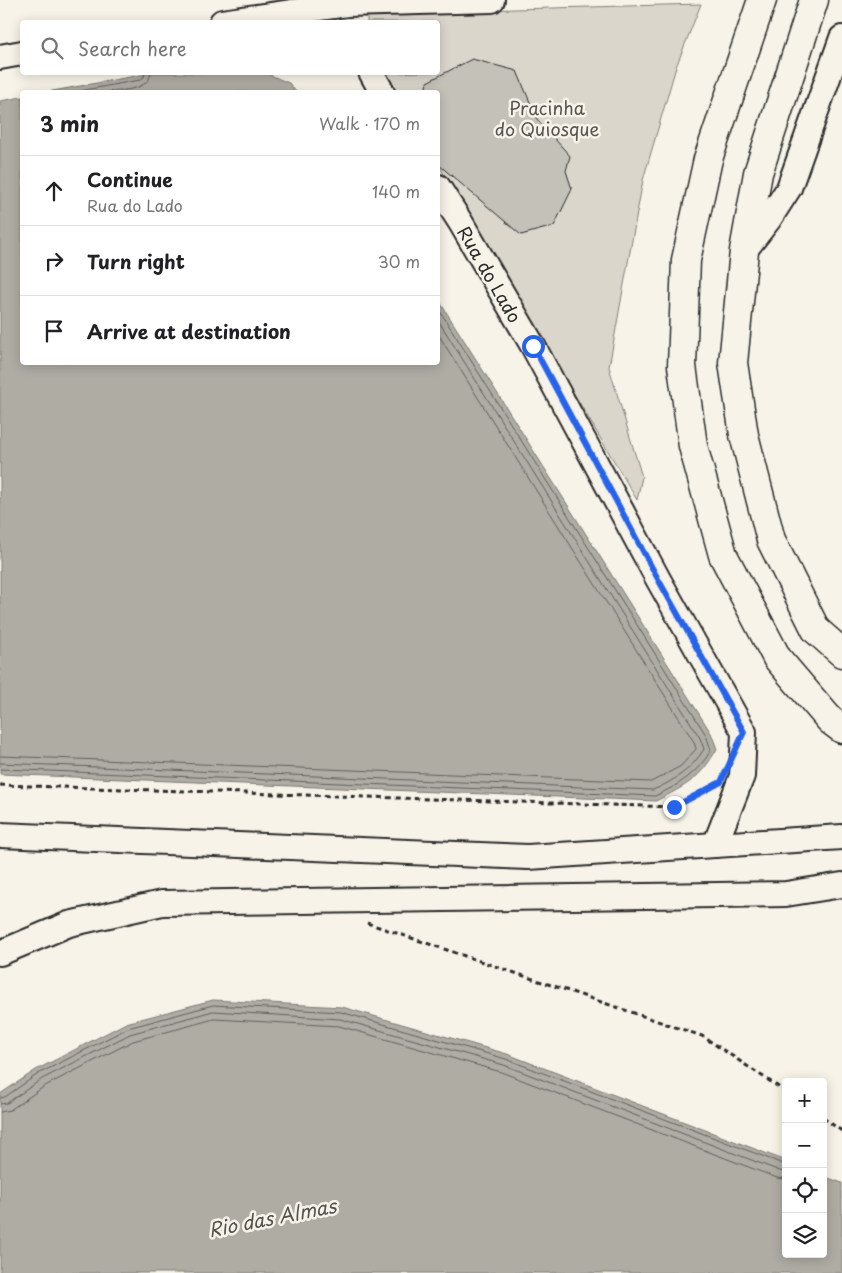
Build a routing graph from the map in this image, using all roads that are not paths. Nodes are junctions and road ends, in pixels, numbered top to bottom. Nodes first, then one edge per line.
1 (492, 0) edge
2 (762, 0) edge
3 (814, 0) edge
4 (348, 9) edge
5 (241, 20) edge
6 (842, 38) edge
7 (20, 53) edge
8 (0, 57) edge
9 (373, 75) edge
10 (381, 90) edge
11 (440, 190) edge
12 (744, 251) junction
13 (842, 653) edge
14 (842, 729) edge
15 (0, 835) edge
16 (842, 837) edge
17 (715, 845) junction
18 (842, 886) edge
19 (0, 953) edge

1 - 4 street
2 - 14 main road
3 - 12 main road
4 - 5 street
6 - 12 street
7 - 8 street
9 - 10 street
11 - 17 street, Rua do Lado
12 - 13 main road
15 - 17 street
16 - 17 street
18 - 19 street

